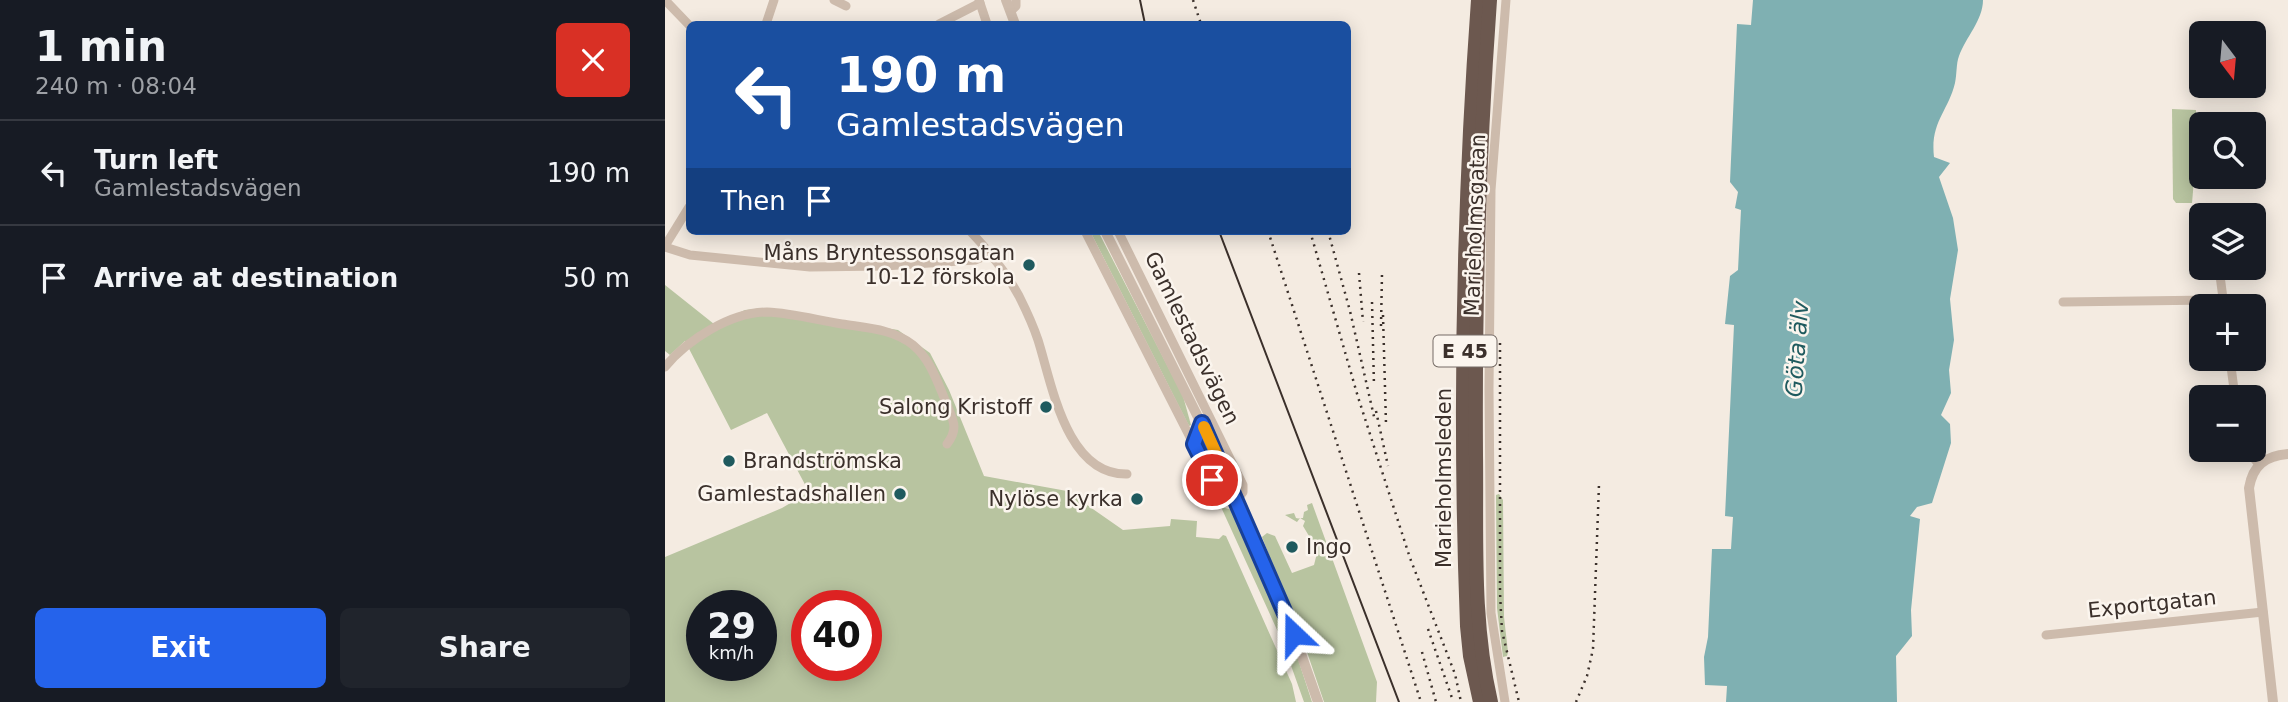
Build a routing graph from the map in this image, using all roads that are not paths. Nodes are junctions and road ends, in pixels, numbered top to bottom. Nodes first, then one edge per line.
1 (665, 0) edge
2 (774, 0) edge
3 (834, 0) edge
4 (1016, 0) edge
5 (1478, 0) edge
6 (1490, 0) edge
7 (1506, 0) edge
8 (980, 2) edge
9 (846, 6) dead end
10 (1008, 6) edge
11 (767, 21) edge
12 (945, 21) edge
13 (986, 21) edge
14 (686, 22) edge
15 (686, 212) edge
16 (973, 235) edge
17 (1087, 235) edge
18 (1107, 235) edge
19 (1120, 235) edge
20 (665, 247) edge
21 (990, 254) junction
22 (2189, 300) edge
23 (2063, 302) dead end
24 (665, 367) edge
25 (1202, 423) junction
26 (947, 444) dead end
27 (1194, 444) junction
28 (2288, 454) edge
29 (2259, 464) joint
30 (1127, 474) dead end
31 (1236, 499) junction
32 (2263, 612) junction
33 (2046, 635) dead end
34 (1318, 702) edge
35 (1480, 702) edge
36 (1491, 702) edge
37 (1505, 702) edge
38 (2273, 702) edge

1 - 14 street
2 - 11 street
3 - 9 street
4 - 10 street
5 - 35 highway, Marieholmsleden / E 45
6 - 36 highway, Marieholmsleden / E 45
7 - 37 street, Marieholmsgatan
8 - 12 street
8 - 13 street
15 - 20 street
16 - 21 street
17 - 27 street, Gamlestadsvägen
18 - 25 street, Gamlestadsvägen
19 - 31 street, Gamlestadsvägen
20 - 21 street
21 - 30 street
22 - 23 street
24 - 26 street
25 - 27 street
25 - 31 street, Gamlestadsvägen
27 - 31 street, Gamlestadsvägen
28 - 29 street
29 - 32 street
31 - 34 street, Gamlestadsvägen
32 - 33 street, Exportgatan
32 - 38 street

